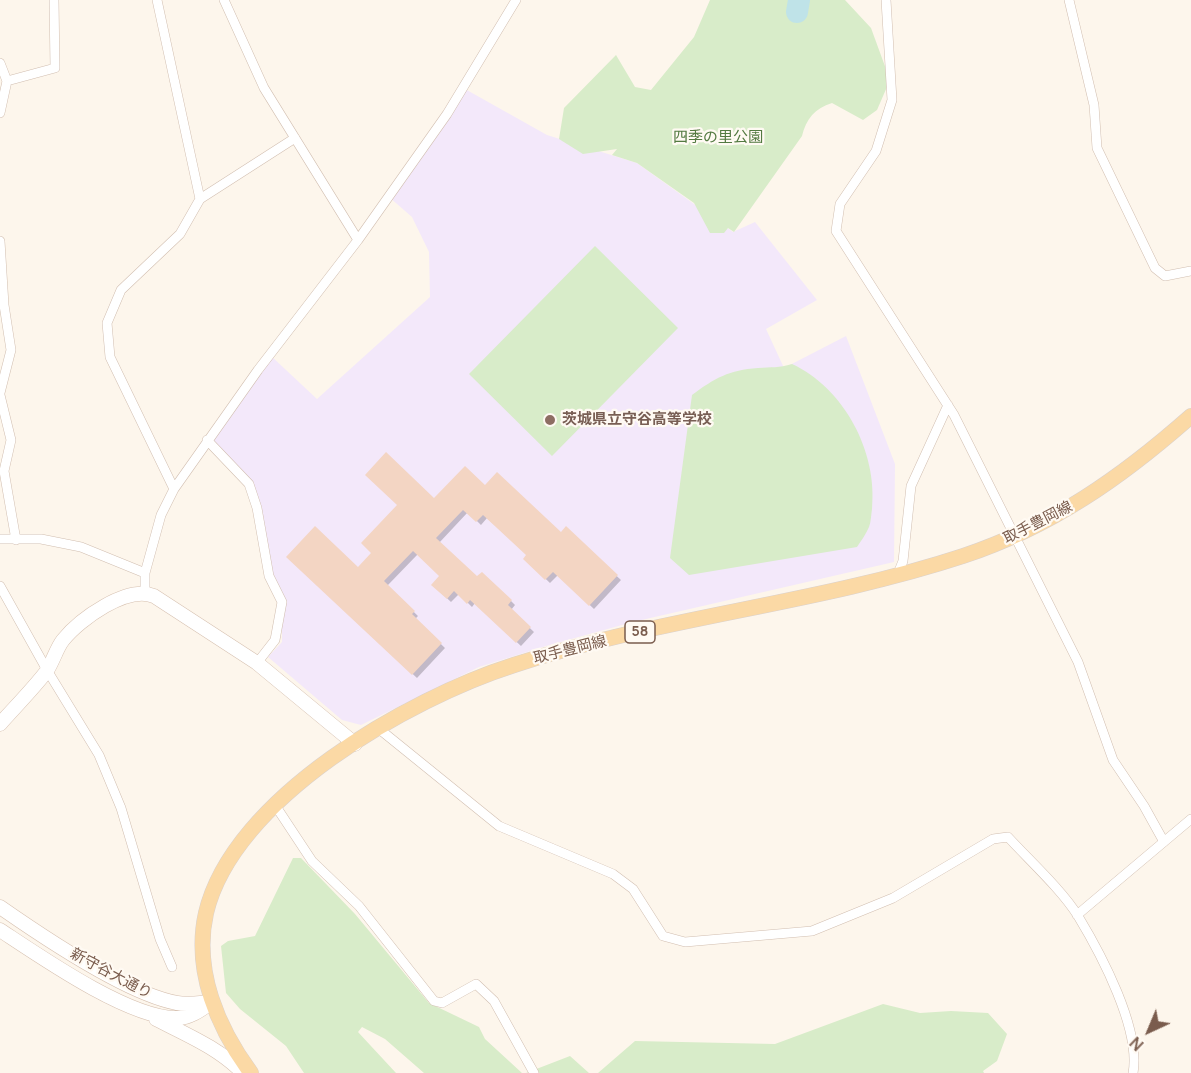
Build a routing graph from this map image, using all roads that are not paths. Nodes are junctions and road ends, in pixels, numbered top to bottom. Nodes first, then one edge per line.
1 (54, 0) edge
2 (157, 0) edge
3 (224, 0) edge
4 (516, 0) edge
5 (886, 0) edge
6 (1069, 0) edge
7 (0, 63) edge
8 (7, 81) junction
9 (0, 113) edge
10 (295, 138) junction
11 (200, 198) junction
12 (358, 240) junction
13 (0, 241) edge
14 (1191, 271) edge
15 (0, 394) edge
16 (948, 405) junction
17 (1191, 416) edge
18 (207, 440) junction
19 (174, 489) junction
20 (1016, 536) junction
21 (0, 539) edge
22 (16, 540) junction
23 (145, 573) junction
24 (897, 576) junction
25 (0, 586) edge
26 (145, 593) junction
27 (257, 663) junction
28 (47, 670) junction
29 (0, 724) edge
30 (378, 728) junction
31 (355, 744) junction
32 (275, 805) junction
33 (1191, 819) edge
34 (1164, 843) junction
35 (0, 907) edge
36 (1077, 915) junction
37 (0, 930) edge
38 (172, 967) dead end
39 (212, 1002) junction
40 (131, 1006) junction
41 (243, 1073) edge
42 (251, 1073) edge
43 (534, 1073) edge
44 (1133, 1073) edge

1 - 8 street
2 - 11 street
3 - 10 street
4 - 12 street
5 - 16 street
6 - 14 street
7 - 8 street
8 - 9 street
10 - 11 street
10 - 12 street
11 - 19 street
12 - 18 street
13 - 15 street
15 - 22 street
16 - 20 street
16 - 24 street
17 - 20 main road, 取手豊岡線 / 58
18 - 19 street
18 - 27 street
19 - 23 street
20 - 24 main road, 取手豊岡線 / 58
20 - 34 street
21 - 22 street
22 - 23 street
23 - 26 street
24 - 30 main road, 取手豊岡線 / 58
25 - 28 street
26 - 27 street
26 - 28 street
27 - 31 street
28 - 29 street
28 - 38 street
30 - 31 main road, 取手豊岡線 / 58
30 - 36 street
31 - 32 main road, 取手豊岡線 / 58
32 - 39 main road, 取手豊岡線 / 58
32 - 43 street
33 - 34 street
34 - 36 street
35 - 39 street, 新守谷大通り
36 - 44 street
37 - 40 street, 新守谷大通り
39 - 40 street, 新守谷大通り
39 - 42 main road, 取手豊岡線 / 58
40 - 41 street

